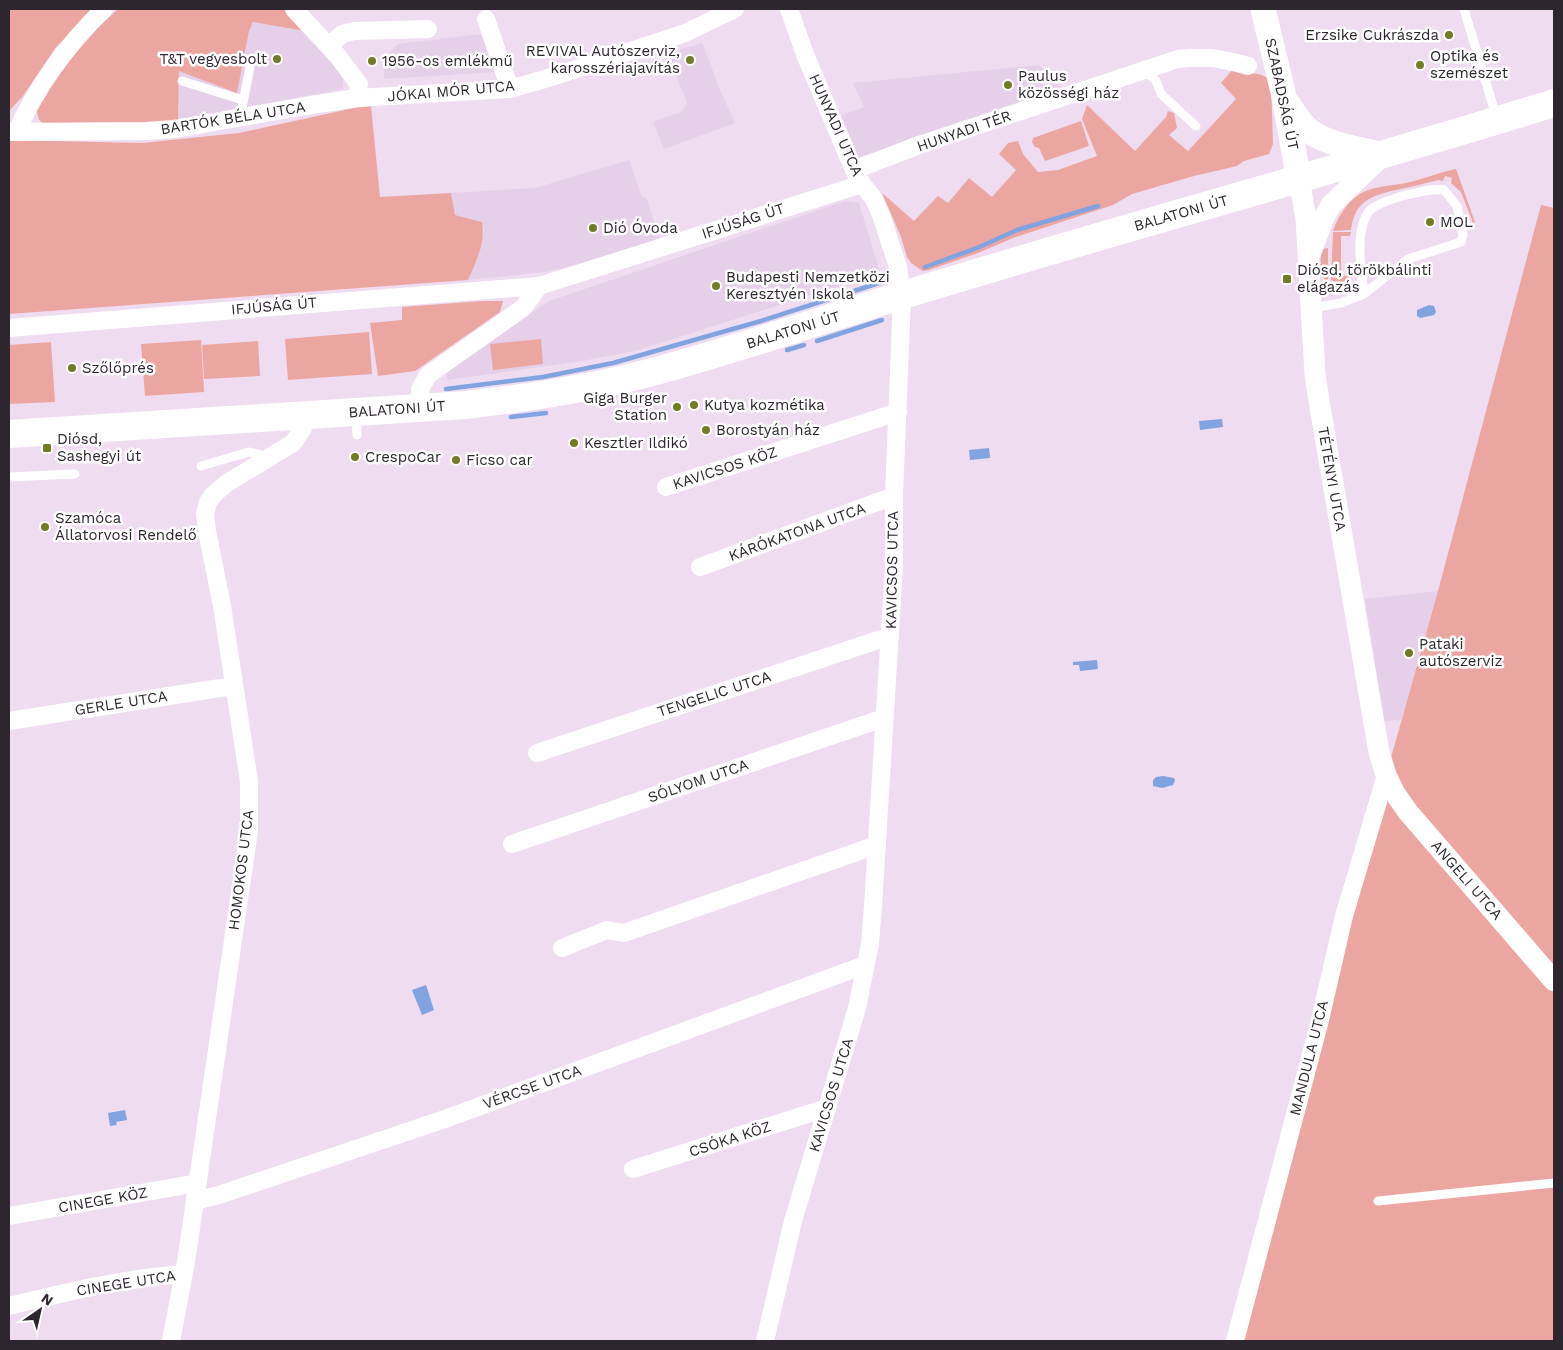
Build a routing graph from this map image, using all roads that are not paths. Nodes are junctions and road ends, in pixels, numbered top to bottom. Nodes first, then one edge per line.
1 (104, 9) edge
2 (294, 9) edge
3 (735, 9) edge
4 (788, 9) edge
5 (1263, 9) edge
6 (1464, 9) edge
7 (484, 14) edge
8 (428, 29) dead end
9 (328, 46) junction
10 (1248, 66) dead end
11 (250, 67) dead end
12 (1144, 70) junction
13 (182, 81) dead end
14 (510, 89) junction
15 (357, 98) junction
16 (244, 100) junction
17 (1285, 101) junction
18 (1553, 109) edge
19 (240, 118) junction
20 (1498, 121) junction
21 (1196, 126) dead end
22 (13, 131) edge
23 (1383, 155) junction
24 (858, 177) junction
25 (1299, 180) junction
26 (1308, 259) junction
27 (539, 286) junction
28 (1364, 294) junction
29 (902, 296) junction
30 (1312, 308) junction
31 (9, 328) edge
32 (421, 408) junction
33 (898, 412) junction
34 (301, 416) junction
35 (9, 434) edge
36 (269, 458) junction
37 (202, 466) dead end
38 (75, 474) dead end
39 (9, 477) edge
40 (666, 487) dead end
41 (894, 496) junction
42 (700, 567) dead end
43 (890, 636) junction
44 (233, 686) junction
45 (884, 718) junction
46 (9, 721) edge
47 (537, 753) dead end
48 (1386, 775) junction
49 (512, 844) dead end
50 (877, 845) junction
51 (562, 948) dead end
52 (865, 965) junction
53 (1554, 981) edge
54 (827, 1108) junction
55 (633, 1170) dead end
56 (198, 1183) junction
57 (1554, 1183) edge
58 (1378, 1200) dead end
59 (195, 1201) junction
60 (9, 1216) edge
61 (184, 1274) junction
62 (9, 1306) edge
63 (171, 1341) edge
64 (765, 1341) edge
65 (1235, 1341) edge

1 - 22 street, BARTÓK BÉLA UTCA
2 - 9 street
3 - 14 street, JÓKAI MÓR UTCA
4 - 24 street, HUNYADI UTCA
5 - 17 main road, SZABADSÁG ÚT
6 - 20 lane
7 - 14 street
8 - 9 street
9 - 15 street
10 - 12 street, HUNYADI TÉR
11 - 16 lane
12 - 21 lane
12 - 24 street, HUNYADI TÉR
13 - 16 lane
14 - 15 street, JÓKAI MÓR UTCA
15 - 19 street, BARTÓK BÉLA UTCA
16 - 19 lane
17 - 23 main road
17 - 25 main road, SZABADSÁG ÚT
18 - 20 main road, BALATONI ÚT
19 - 22 street, BARTÓK BÉLA UTCA
20 - 23 main road, BALATONI ÚT
23 - 25 main road, BALATONI ÚT
23 - 26 street
24 - 27 street, IFJÚSÁG ÚT
24 - 29 street, HUNYADI UTCA
25 - 26 street, TÉTÉNYI UTCA
25 - 29 main road, BALATONI ÚT
26 - 30 street, TÉTÉNYI UTCA
27 - 31 street, IFJÚSÁG ÚT
27 - 32 street
28 - 28 lane
28 - 30 lane
29 - 32 main road, BALATONI ÚT
29 - 33 street, KAVICSOS UTCA
30 - 48 street, TÉTÉNYI UTCA
32 - 34 main road, BALATONI ÚT
33 - 40 street, KAVICSOS KÖZ
33 - 41 street, KAVICSOS UTCA
34 - 35 main road, BALATONI ÚT
34 - 36 street, HOMOKOS UTCA
36 - 37 lane
36 - 44 street, HOMOKOS UTCA
38 - 39 lane
41 - 42 street, KÁRÓKATONA UTCA
41 - 43 street, KAVICSOS UTCA
43 - 45 street, KAVICSOS UTCA
43 - 47 street, TENGELIC UTCA
44 - 46 street, GERLE UTCA
44 - 56 street, HOMOKOS UTCA
45 - 49 street, SÓLYOM UTCA
45 - 50 street, KAVICSOS UTCA
48 - 53 street, ANGELI UTCA
48 - 65 street, MANDULA UTCA
50 - 51 street
50 - 52 street, KAVICSOS UTCA
52 - 54 street, KAVICSOS UTCA
52 - 59 street, VÉRCSE UTCA
54 - 55 street, CSÓKA KÖZ
54 - 64 street, KAVICSOS UTCA
56 - 59 street, HOMOKOS UTCA
56 - 60 street, CINEGE KÖZ
57 - 58 lane
59 - 61 street, HOMOKOS UTCA
61 - 62 street, CINEGE UTCA
61 - 63 street, HOMOKOS UTCA

